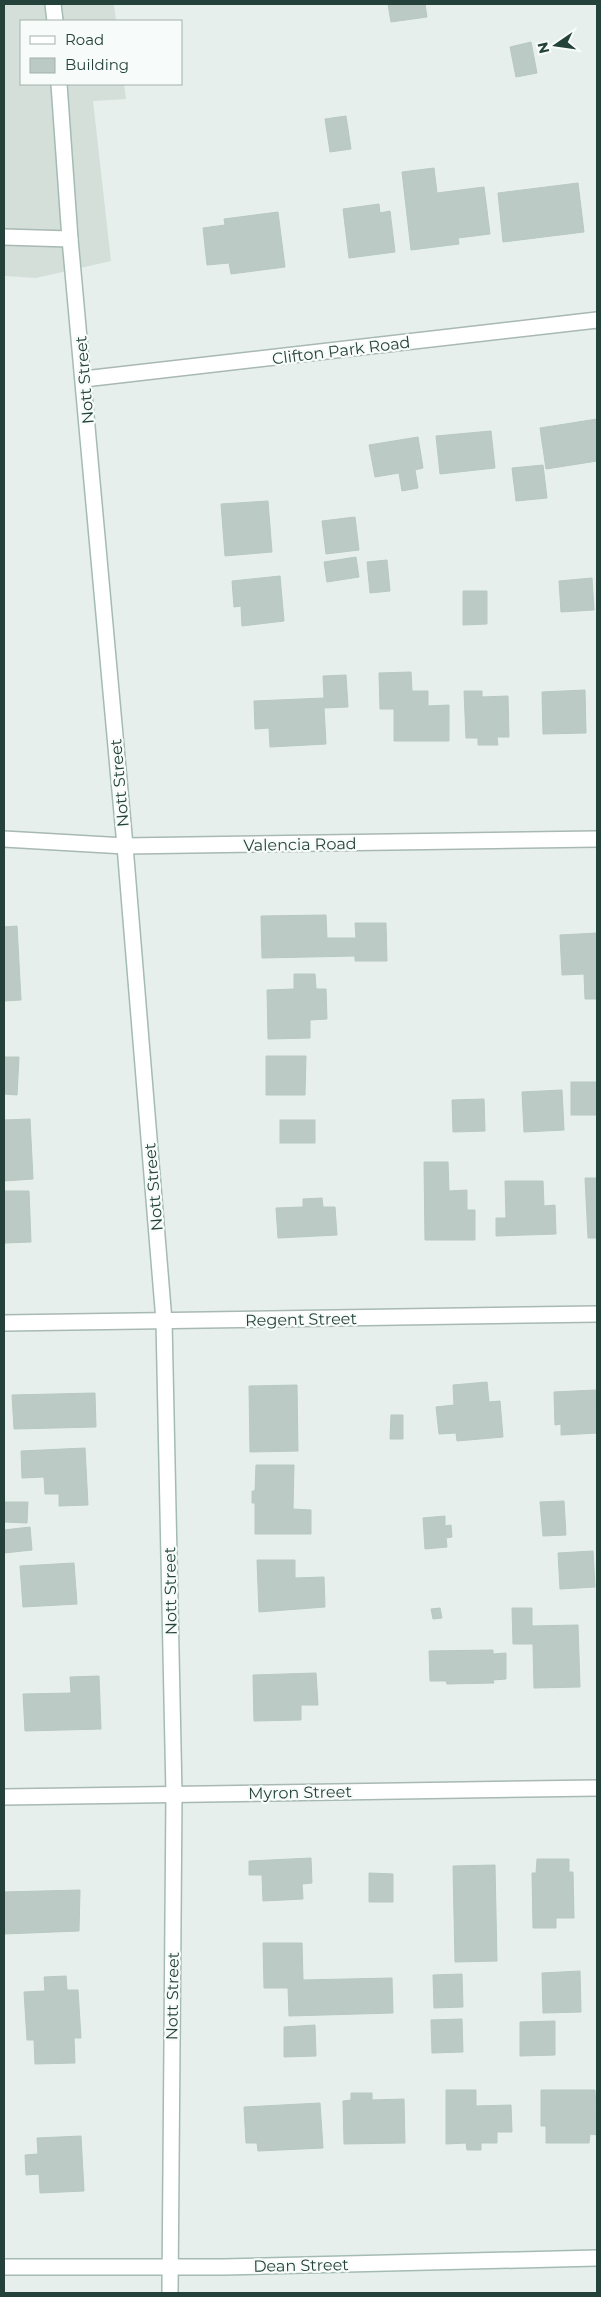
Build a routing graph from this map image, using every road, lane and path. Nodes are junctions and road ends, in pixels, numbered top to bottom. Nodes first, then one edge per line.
1 (53, 4) edge
2 (55, 20) edge
3 (59, 85) edge
4 (4, 237) edge
5 (70, 239) junction
6 (597, 320) edge
7 (84, 379) junction
8 (4, 839) edge
9 (597, 839) edge
10 (125, 846) junction
11 (597, 1314) edge
12 (164, 1321) junction
13 (4, 1323) edge
14 (597, 1788) edge
15 (174, 1794) junction
16 (4, 1797) edge
17 (597, 2258) edge
18 (4, 2267) edge
19 (169, 2267) junction
20 (170, 2293) edge

1 - 2 street
3 - 5 street, Nott Street
4 - 5 street
5 - 7 street, Nott Street
6 - 7 street, Clifton Park Road
7 - 10 street, Nott Street
8 - 10 street, Valencia Road
9 - 10 street, Valencia Road
10 - 12 street, Nott Street
11 - 12 street, Regent Street
12 - 13 street, Regent Street
12 - 15 street, Nott Street
14 - 15 street, Myron Street
15 - 16 street, Myron Street
15 - 19 street, Nott Street
17 - 19 street, Dean Street
18 - 19 street, Dean Street
19 - 20 street, Nott Street

